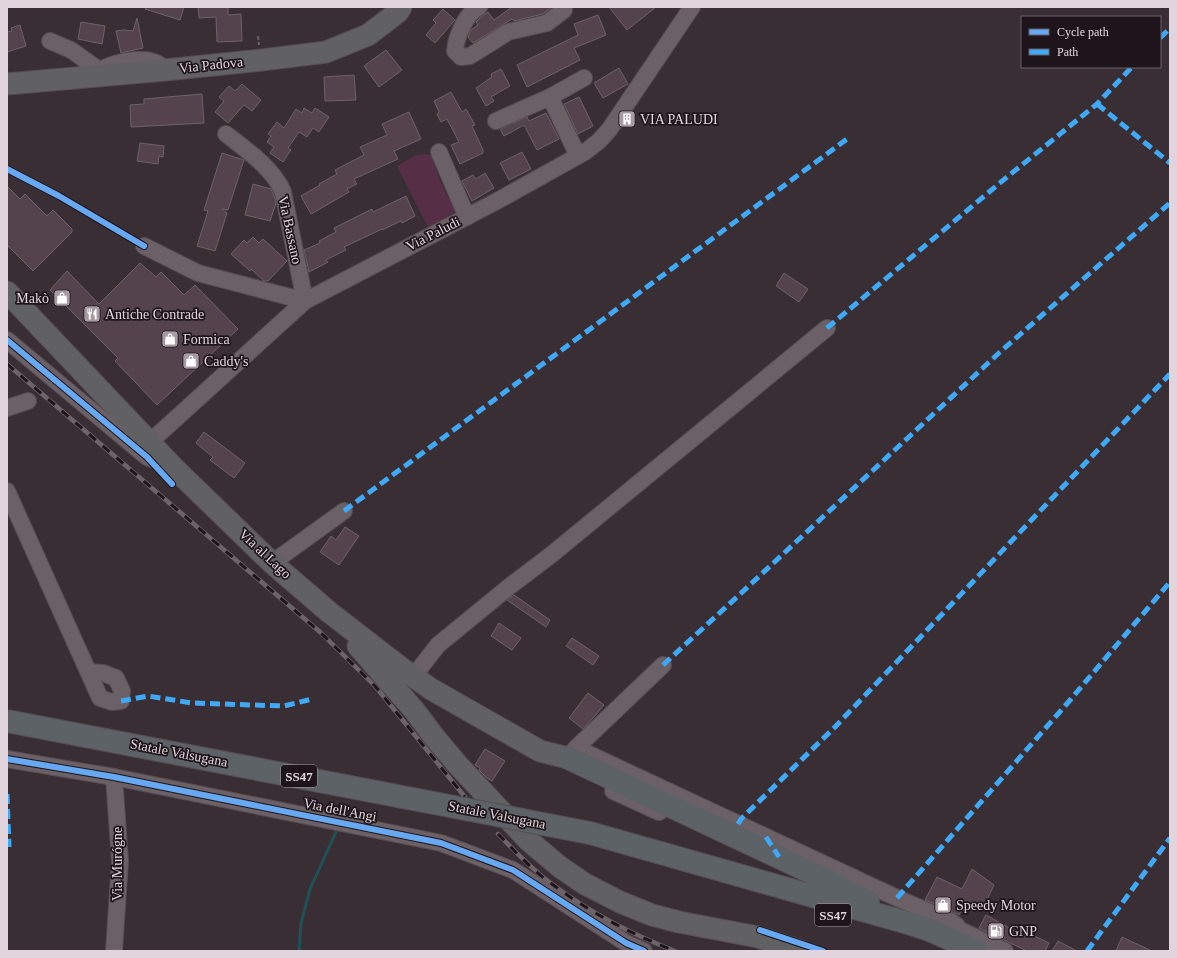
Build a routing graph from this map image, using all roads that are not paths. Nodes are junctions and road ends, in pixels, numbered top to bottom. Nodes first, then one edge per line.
1 (401, 7) edge
2 (479, 7) edge
3 (692, 7) edge
4 (564, 10) dead end
5 (50, 41) dead end
6 (103, 73) junction
7 (584, 78) dead end
8 (7, 84) edge
9 (550, 97) junction
10 (496, 121) dead end
11 (226, 134) dead end
12 (439, 152) dead end
13 (578, 156) junction
14 (467, 217) junction
15 (144, 246) dead end
16 (7, 292) edge
17 (305, 301) junction
18 (827, 328) dead end
19 (7, 340) edge
20 (28, 401) dead end
21 (7, 408) edge
22 (150, 442) junction
23 (173, 467) junction
24 (7, 491) edge
25 (344, 511) dead end
26 (272, 562) junction
27 (329, 612) junction
28 (663, 665) dead end
29 (89, 672) dead end
30 (413, 677) junction
31 (431, 688) junction
32 (419, 717) junction
33 (7, 721) edge
34 (7, 732) edge
35 (575, 757) junction
36 (7, 759) edge
37 (114, 777) junction
38 (589, 839) junction
39 (917, 926) junction
40 (960, 930) junction
41 (792, 950) edge
42 (114, 951) edge
43 (644, 951) edge
44 (946, 951) edge
45 (977, 951) edge
46 (1005, 951) edge

1 - 6 main road, Via Padova
2 - 4 street
3 - 13 street, Via Paludi
5 - 6 street
6 - 8 main road, Via Padova
7 - 9 street
9 - 10 street
9 - 13 street
11 - 17 street, Via Bassano
12 - 14 street
13 - 14 street, Via Paludi
14 - 17 street, Via Paludi
15 - 17 street
16 - 22 main road, Via al Lago
17 - 22 street, Via Paludi
18 - 30 street
19 - 23 street
20 - 21 street
22 - 23 main road, Via al Lago
23 - 26 main road, Via al Lago
24 - 29 street
25 - 26 street
26 - 27 main road, Via al Lago
27 - 30 main road, Via al Lago
27 - 32 main road
28 - 35 street
30 - 31 main road, Via al Lago
30 - 32 main road
31 - 32 main road
31 - 35 main road, Via al Lago
32 - 41 main road
33 - 38 highway, Statale Valsugana / SS47, bridge
34 - 38 highway, Statale Valsugana / SS47
35 - 39 highway
35 - 40 street
36 - 37 street, Via dell'Angi
37 - 42 street, Via Murógne
37 - 43 street, Via dell'Angi
38 - 39 highway, Statale Valsugana / SS47
38 - 44 highway, Statale Valsugana / SS47
39 - 40 street
39 - 45 highway, Statale Valsugana / SS47
40 - 46 street

